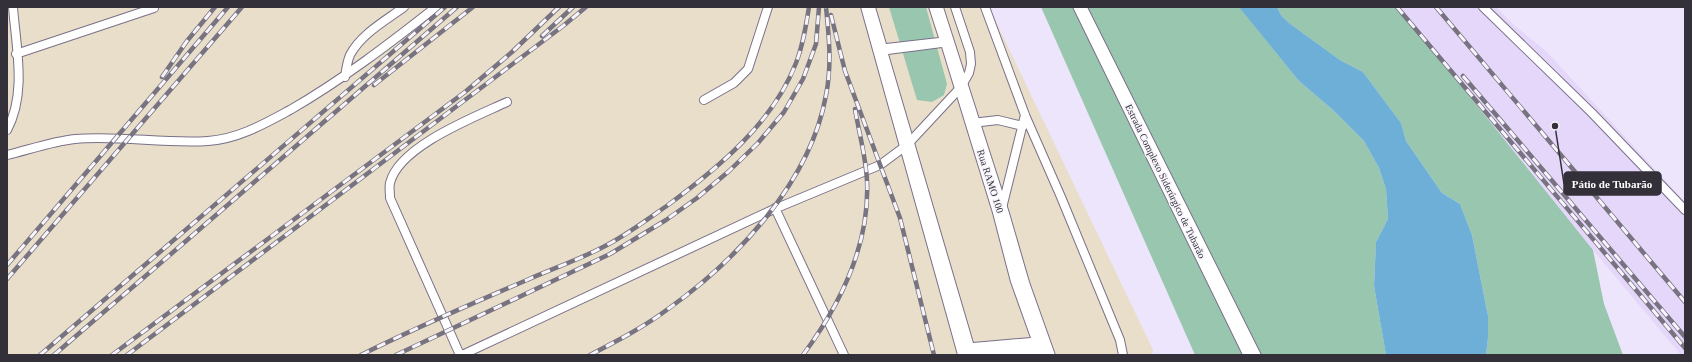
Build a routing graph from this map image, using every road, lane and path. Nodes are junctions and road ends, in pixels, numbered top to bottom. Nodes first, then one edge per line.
1 (13, 7) edge
2 (404, 7) edge
3 (436, 7) edge
4 (768, 7) edge
5 (868, 7) edge
6 (936, 7) edge
7 (955, 7) edge
8 (985, 7) edge
9 (1080, 7) edge
10 (1483, 7) edge
11 (154, 8) dead end
12 (11, 32) edge
13 (946, 42) junction
14 (880, 50) junction
15 (16, 54) junction
16 (345, 77) junction
17 (961, 87) junction
18 (704, 100) dead end
19 (507, 102) dead end
20 (1025, 115) junction
21 (972, 123) junction
22 (1023, 126) junction
23 (7, 130) edge
24 (907, 145) junction
25 (7, 155) edge
26 (775, 208) junction
27 (1685, 210) edge
28 (1001, 213) junction
29 (1045, 350) edge
30 (967, 354) edge
31 (461, 355) edge
32 (844, 355) edge
33 (1122, 355) edge
34 (1252, 355) edge

1 - 12 lane
2 - 16 lane
3 - 16 lane
4 - 18 lane
5 - 14 street
6 - 13 street, Rua RAMO 100
7 - 17 lane
8 - 20 lane
9 - 34 street, Estrada Complexo Siderúrgico de Tubarão
10 - 27 lane
11 - 15 lane
12 - 15 lane
13 - 14 street
13 - 17 street, Rua RAMO 100
14 - 24 street
15 - 23 lane
16 - 25 lane
17 - 21 street, Rua RAMO 100
17 - 24 lane
19 - 31 lane
20 - 22 lane
20 - 33 lane
21 - 22 lane
21 - 28 street, Rua RAMO 100
22 - 28 lane
24 - 26 lane
24 - 30 street
26 - 31 lane
26 - 32 lane
28 - 29 street, Rua RAMO 100
29 - 30 street

